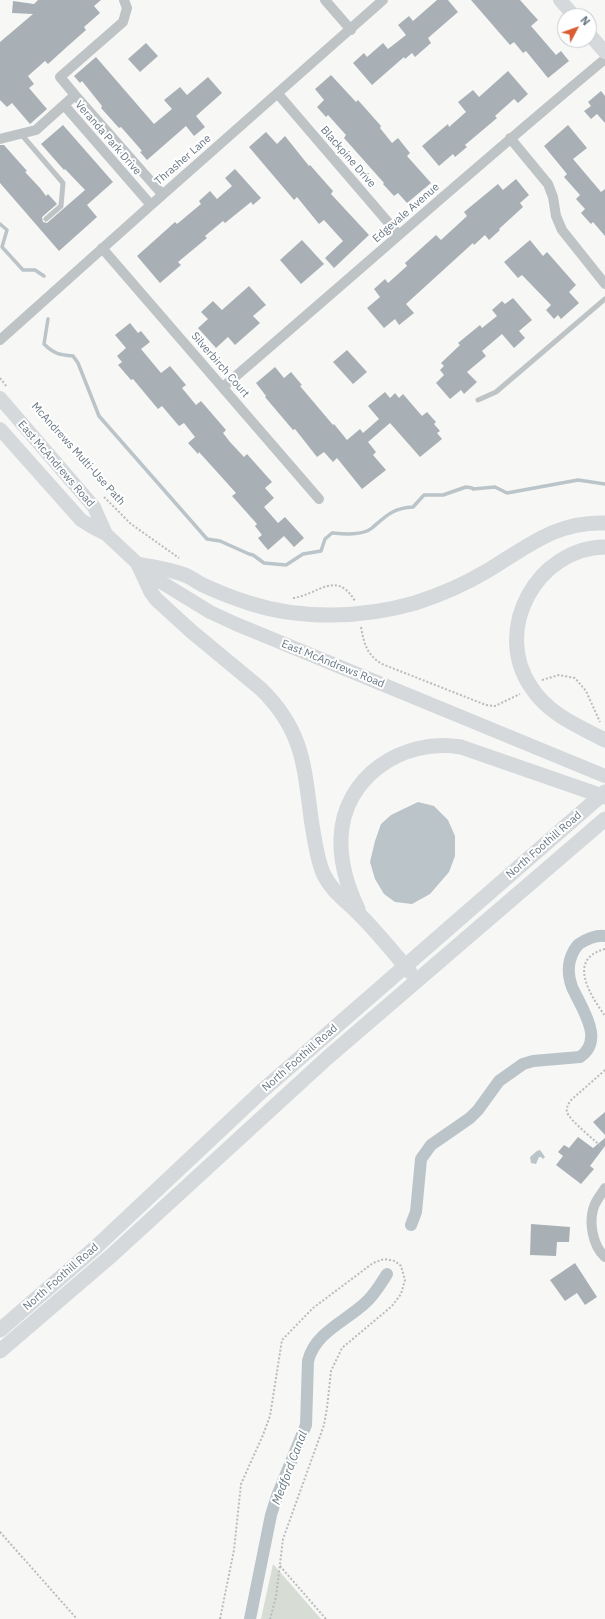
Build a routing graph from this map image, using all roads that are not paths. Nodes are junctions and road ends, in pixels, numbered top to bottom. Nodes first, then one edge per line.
1 (124, 0) edge
2 (325, 0) edge
3 (383, 0) edge
4 (560, 0) edge
5 (567, 8) edge
6 (351, 30) junction
7 (597, 43) edge
8 (605, 52) edge
9 (605, 59) edge
10 (278, 94) junction
11 (75, 95) junction
12 (64, 105) junction
13 (22, 134) junction
14 (510, 138) junction
15 (0, 140) edge
16 (162, 194) junction
17 (151, 205) junction
18 (46, 219) dead end
19 (400, 235) junction
20 (102, 248) junction
21 (605, 284) edge
22 (605, 299) edge
23 (0, 340) edge
24 (223, 387) junction
25 (5, 394) edge
26 (478, 400) dead end
27 (0, 429) edge
28 (319, 499) dead end
29 (605, 523) edge
30 (106, 534) junction
31 (605, 547) edge
32 (138, 564) junction
33 (603, 732) edge
34 (605, 776) edge
35 (605, 792) edge
36 (605, 797) edge
37 (605, 819) edge
38 (360, 915) junction
39 (404, 966) junction
40 (417, 980) junction
41 (605, 1188) edge
42 (605, 1257) edge
43 (0, 1330) edge
44 (0, 1352) edge

1 - 11 street, Veranda Park Drive
2 - 6 street
3 - 6 street, Thrasher Lane
4 - 5 main road
6 - 10 street, Thrasher Lane
7 - 8 main road
9 - 14 street, Edgevale Avenue
10 - 16 street, Thrasher Lane
10 - 19 street, Blackpine Drive
11 - 12 street, Veranda Park Drive
11 - 16 street, Veranda Park Drive
12 - 13 street, Veranda Park Drive
12 - 17 street, Veranda Park Drive
13 - 15 street, Veranda Park Drive
13 - 18 lane
14 - 19 street, Edgevale Avenue
14 - 21 street
16 - 17 street, Thrasher Lane
17 - 20 street, Thrasher Lane
19 - 24 street, Edgevale Avenue
20 - 23 street, Thrasher Lane
20 - 24 street, Silverbirch Court
22 - 26 lane
24 - 28 street, Silverbirch Court
25 - 30 main road, East McAndrews Road
27 - 30 main road, East McAndrews Road
29 - 32 main road
30 - 32 main road, East McAndrews Road
31 - 33 main road
32 - 34 main road, East McAndrews Road
32 - 38 main road
35 - 39 main road, North Foothill Road
36 - 38 main road
37 - 40 main road, North Foothill Road
38 - 39 main road
39 - 40 main road
39 - 43 main road, North Foothill Road
40 - 44 main road, North Foothill Road
41 - 42 street

